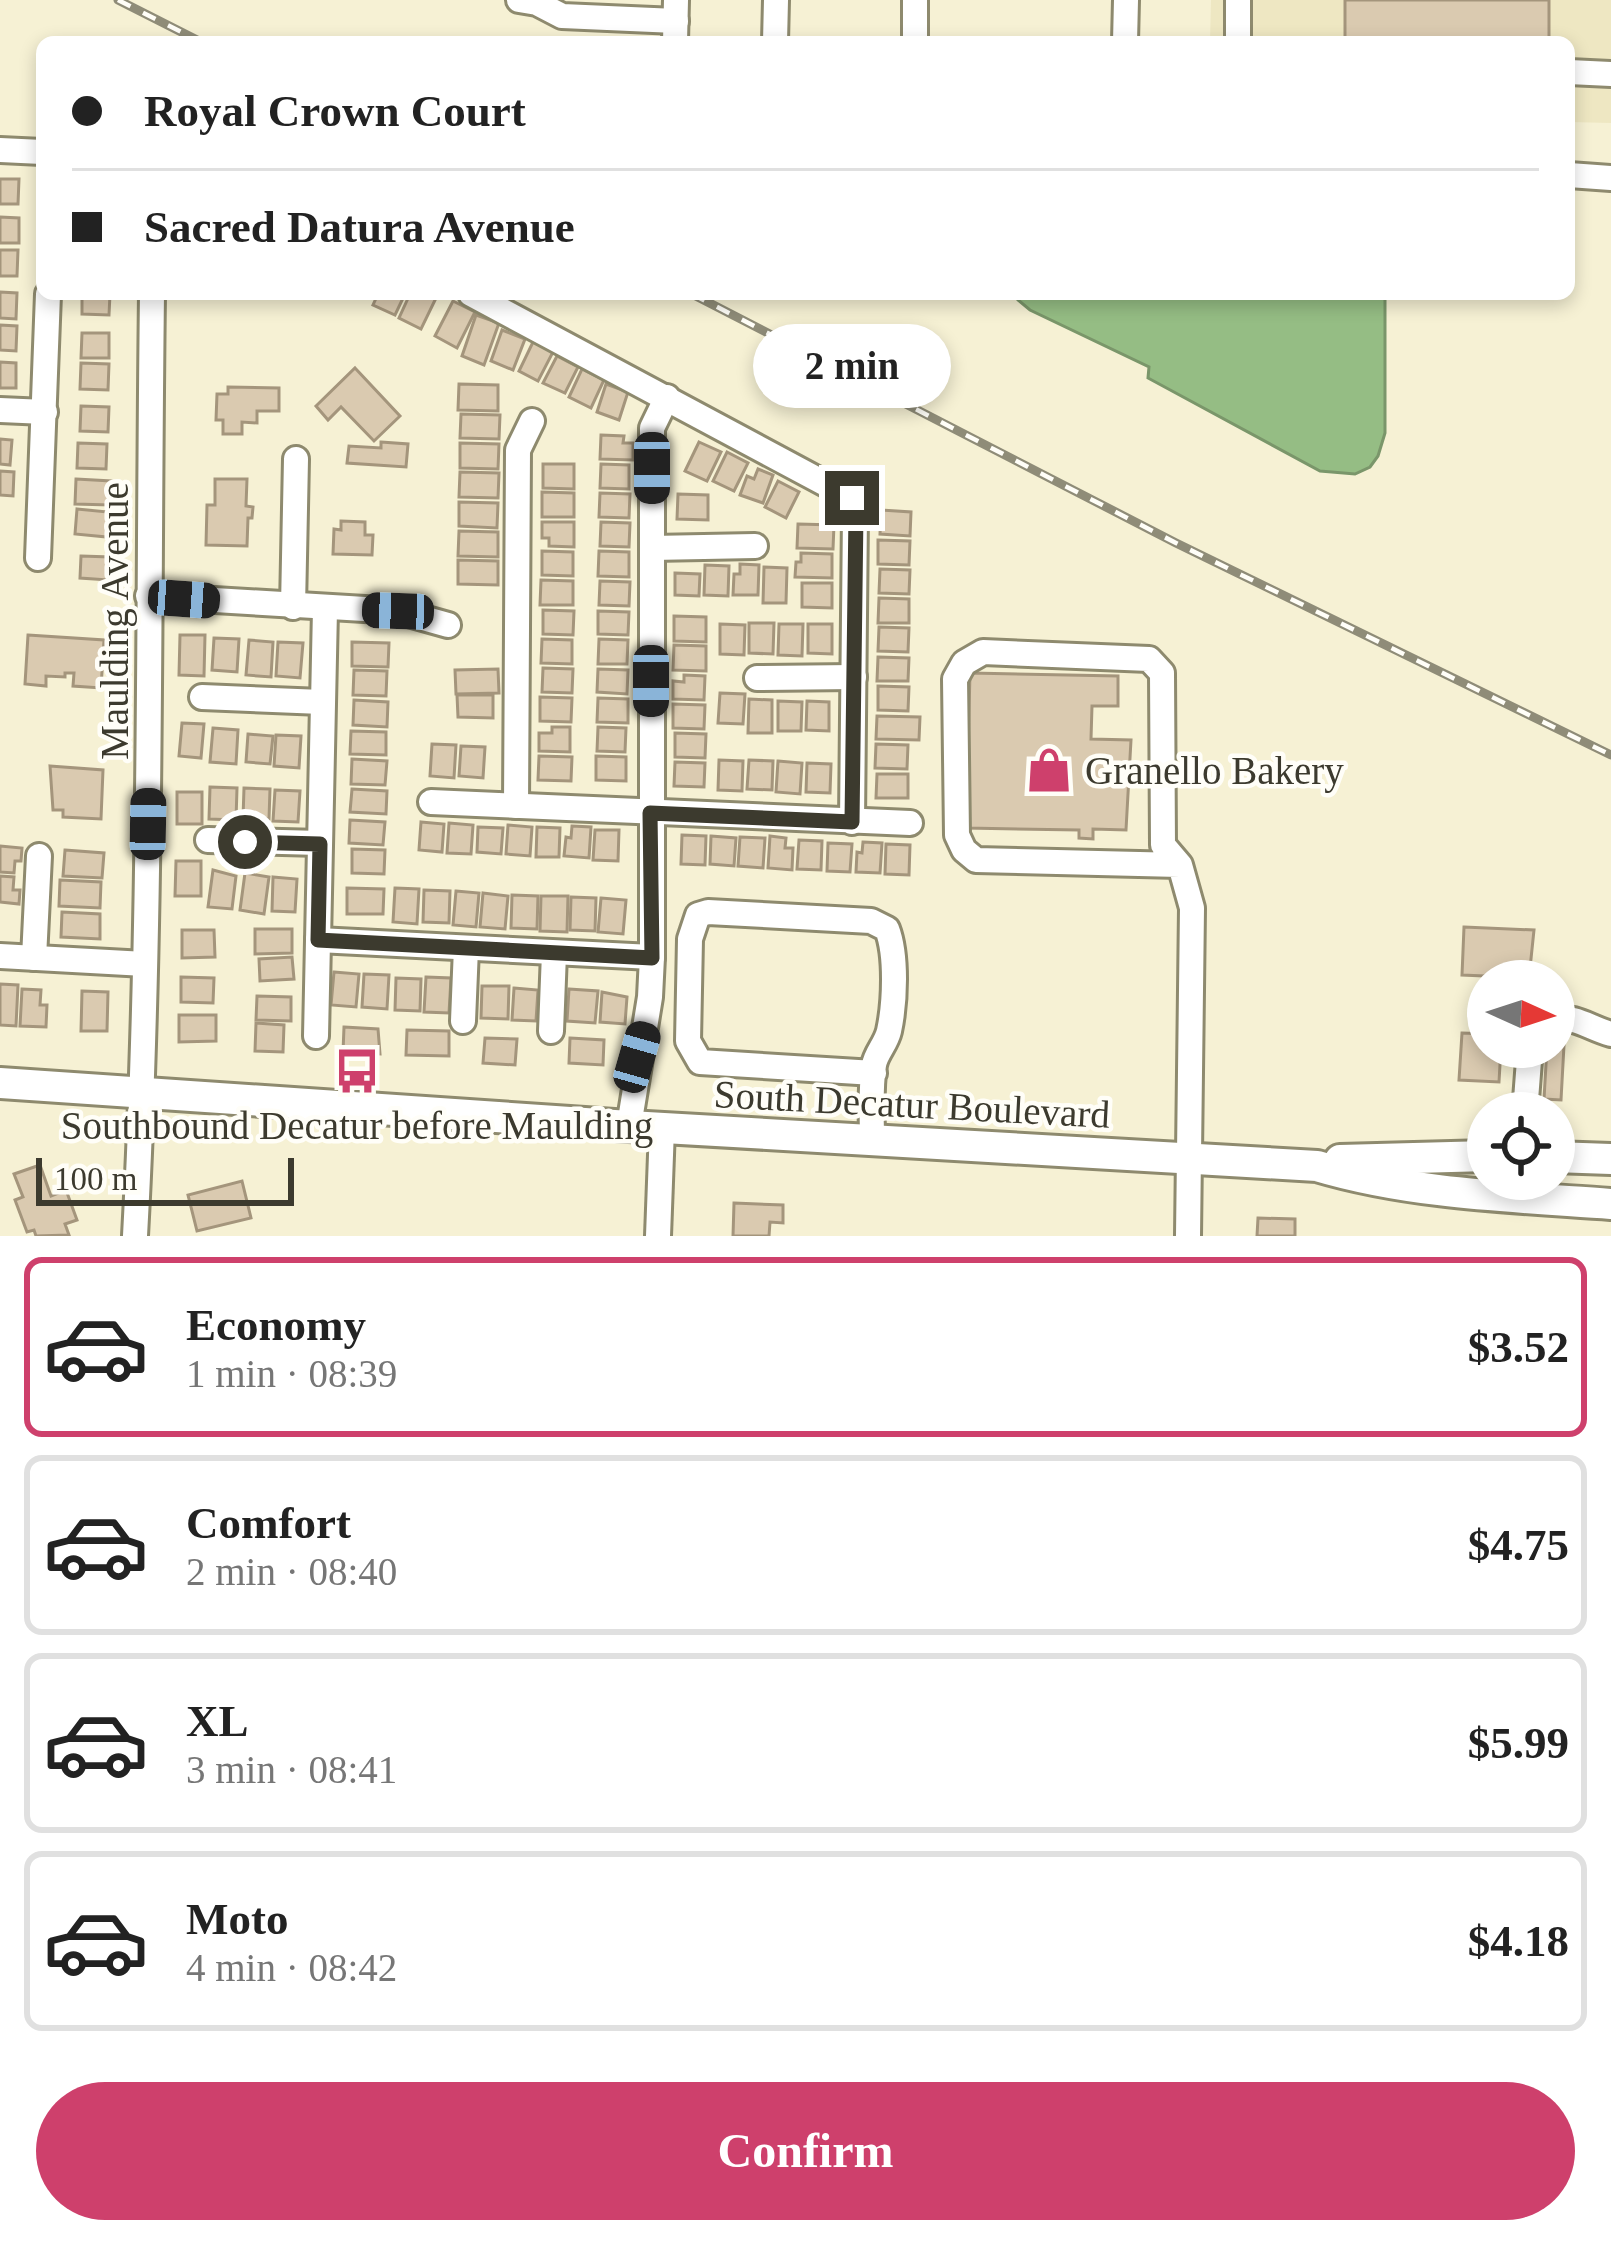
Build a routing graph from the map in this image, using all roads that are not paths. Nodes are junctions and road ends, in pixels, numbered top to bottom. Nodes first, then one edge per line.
1 (776, 0) edge
2 (915, 0) edge
3 (1126, 0) edge
4 (1238, 0) edge
5 (533, 1) edge
6 (597, 9) edge
7 (676, 21) edge
8 (776, 36) edge
9 (915, 36) edge
10 (1125, 36) edge
11 (1238, 36) edge
12 (1575, 72) edge
13 (1611, 74) edge
14 (0, 150) edge
15 (36, 152) edge
16 (1575, 175) edge
17 (1611, 178) edge
18 (48, 300) edge
19 (152, 300) edge
20 (482, 300) edge
21 (667, 397) junction
22 (0, 410) edge
23 (45, 412) junction
24 (532, 421) dead end
25 (296, 459) dead end
26 (755, 546) dead end
27 (652, 548) junction
28 (38, 558) dead end
29 (148, 596) junction
30 (293, 607) junction
31 (325, 609) junction
32 (448, 625) dead end
33 (854, 677) junction
34 (757, 678) dead end
35 (202, 697) dead end
36 (322, 702) junction
37 (431, 802) dead end
38 (516, 806) junction
39 (650, 813) junction
40 (852, 822) junction
41 (910, 824) dead end
42 (208, 840) dead end
43 (320, 844) junction
44 (40, 856) dead end
45 (1180, 865) junction
46 (318, 940) junction
47 (466, 948) junction
48 (554, 953) junction
49 (0, 956) edge
50 (34, 958) junction
51 (652, 958) junction
52 (145, 964) junction
53 (1575, 1018) edge
54 (464, 1021) dead end
55 (551, 1031) dead end
56 (1611, 1034) edge
57 (316, 1036) dead end
58 (874, 1073) junction
59 (0, 1082) edge
60 (143, 1090) junction
61 (629, 1126) junction
62 (662, 1128) junction
63 (872, 1141) junction
64 (1467, 1156) edge
65 (1575, 1158) edge
66 (1191, 1160) junction
67 (1611, 1160) edge
68 (1317, 1166) junction
69 (1611, 1204) edge
70 (135, 1236) edge
71 (658, 1236) edge
72 (1188, 1236) edge

1 - 8 street
2 - 9 street
3 - 10 street
4 - 11 street
5 - 6 street
6 - 7 street
12 - 13 street
14 - 15 street
16 - 17 street
18 - 23 street
19 - 29 street, Maulding Avenue
20 - 21 street
21 - 27 street
21 - 33 street
22 - 23 street
23 - 28 street
24 - 38 street
25 - 30 street
26 - 27 street
27 - 39 street
29 - 30 street
29 - 52 street, Maulding Avenue
30 - 31 street
31 - 32 street
31 - 36 street
33 - 34 street
33 - 40 street
35 - 36 street
36 - 43 street
37 - 38 street
38 - 39 street
39 - 40 street
39 - 51 street
40 - 41 street
42 - 43 street
43 - 46 street
44 - 50 street
45 - 45 street
45 - 66 street
46 - 47 street
46 - 57 street
47 - 48 street
47 - 54 street
48 - 51 street
48 - 55 street
49 - 50 street
50 - 52 street
51 - 61 street
52 - 60 street, Maulding Avenue
53 - 56 street
58 - 58 street
58 - 63 street
59 - 60 main road, South Decatur Boulevard
60 - 61 main road, South Decatur Boulevard
60 - 70 street, Maulding Avenue
61 - 62 main road, South Decatur Boulevard
62 - 63 main road, South Decatur Boulevard
62 - 71 street
63 - 66 main road, South Decatur Boulevard
64 - 68 main road, South Decatur Boulevard
65 - 67 main road
66 - 68 main road, South Decatur Boulevard
66 - 72 street
68 - 69 main road, South Decatur Boulevard

